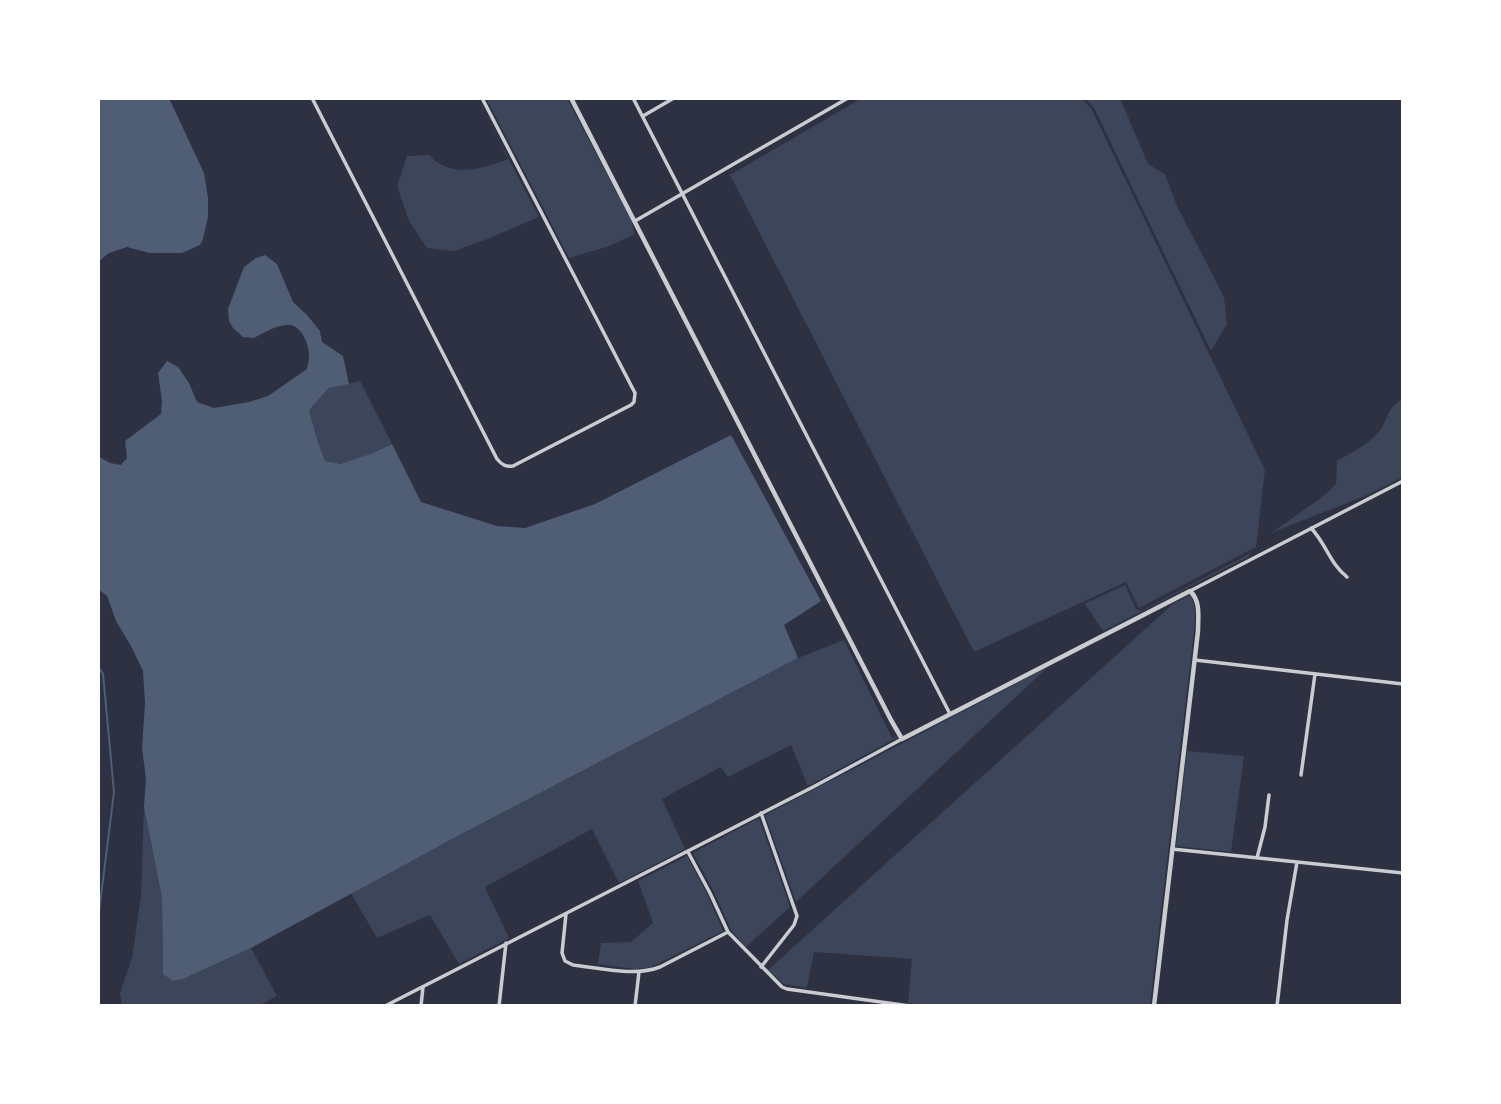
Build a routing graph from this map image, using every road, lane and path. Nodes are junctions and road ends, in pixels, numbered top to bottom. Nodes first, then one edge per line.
1 (312, 98) edge
2 (482, 98) edge
3 (570, 98) edge
4 (633, 98) edge
5 (674, 98) edge
6 (848, 98) edge
7 (642, 117) junction
8 (681, 194) junction
9 (635, 220) junction
10 (1403, 481) edge
11 (1311, 528) junction
12 (1347, 577) dead end
13 (1191, 591) junction
14 (1195, 660) junction
15 (1315, 674) junction
16 (1403, 684) edge
17 (950, 714) junction
18 (902, 739) junction
19 (1301, 775) dead end
20 (1269, 795) dead end
21 (761, 813) junction
22 (1172, 849) junction
23 (688, 851) junction
24 (1257, 858) junction
25 (1297, 862) junction
26 (1403, 873) edge
27 (566, 914) junction
28 (728, 932) junction
29 (506, 943) junction
30 (761, 967) junction
31 (639, 972) junction
32 (423, 986) junction
33 (385, 1006) edge
34 (421, 1006) edge
35 (499, 1006) edge
36 (635, 1006) edge
37 (909, 1006) edge
38 (1154, 1006) edge
39 (1278, 1006) edge

1 - 2 street
3 - 9 street
4 - 7 street
5 - 7 street
6 - 8 street
7 - 8 street
8 - 9 street
8 - 17 street
9 - 18 street
10 - 11 street
11 - 12 street
11 - 13 street
13 - 14 street
13 - 17 street
14 - 15 street
14 - 22 street
15 - 16 street
15 - 19 street
17 - 18 street
18 - 21 street
20 - 24 street
21 - 23 street
21 - 30 street
22 - 24 street
22 - 38 street
23 - 27 street
23 - 28 street
24 - 25 street
25 - 26 street
25 - 39 street
27 - 29 street
27 - 31 street
28 - 30 street
28 - 31 street
29 - 32 street
29 - 35 street
30 - 37 street
31 - 36 street
32 - 33 street
32 - 34 street

